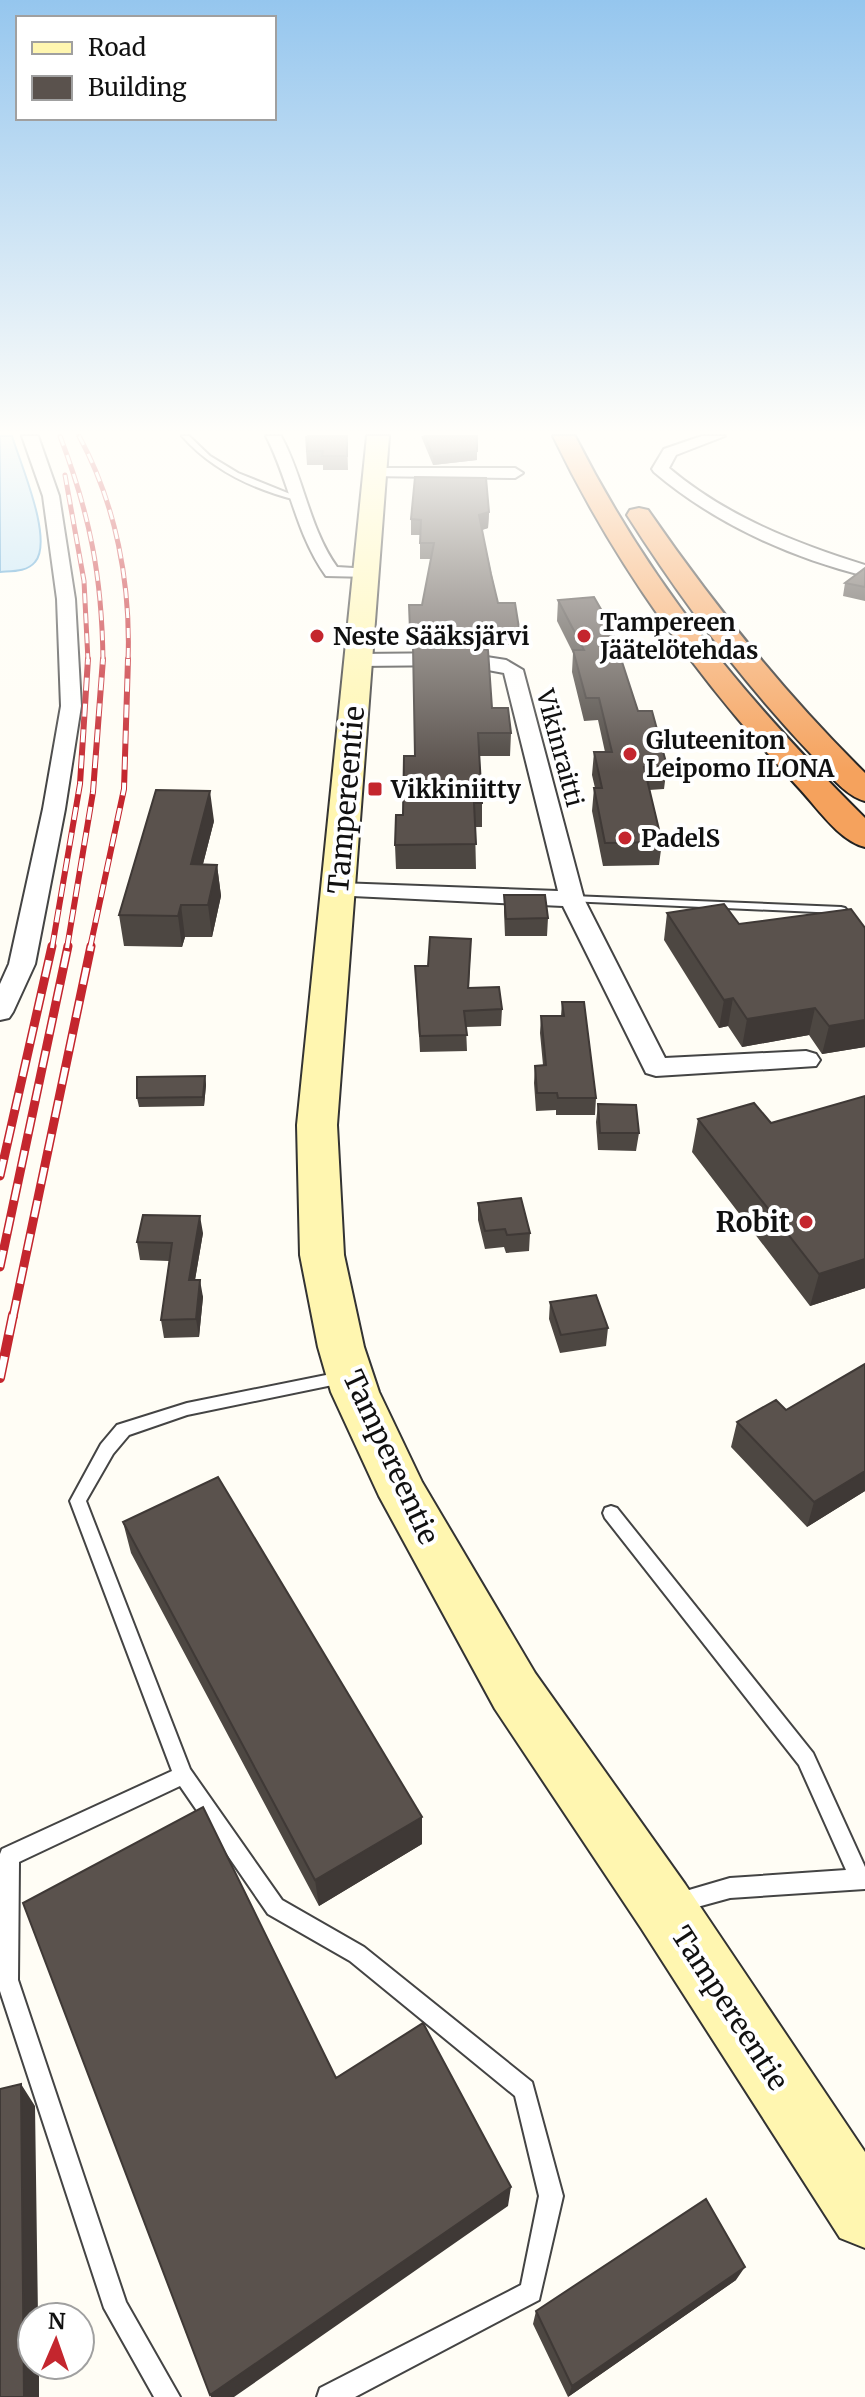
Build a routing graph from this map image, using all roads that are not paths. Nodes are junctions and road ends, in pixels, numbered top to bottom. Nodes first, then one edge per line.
1 (59, 548) edge
2 (313, 548) edge
3 (367, 548) edge
4 (624, 548) edge
5 (661, 548) edge
6 (799, 548) edge
7 (865, 571) edge
8 (364, 573) junction
9 (357, 660) junction
10 (865, 791) edge
11 (865, 837) edge
12 (339, 890) junction
13 (572, 899) junction
14 (865, 939) edge
15 (0, 1012) edge
16 (806, 1060) dead end
17 (350, 1376) junction
18 (611, 1513) dead end
19 (183, 1775) junction
20 (863, 1879) edge
21 (663, 1906) junction
22 (4, 1980) edge
23 (865, 2213) edge
24 (168, 2397) edge
25 (329, 2397) edge

1 - 15 street
2 - 8 street
3 - 8 main road, Tampereentie
4 - 11 highway
5 - 10 highway
6 - 7 street
8 - 9 main road, Tampereentie
9 - 12 main road, Tampereentie
9 - 13 street, Vikinraitti
12 - 13 street
12 - 17 main road, Tampereentie
13 - 14 lane
13 - 16 street
17 - 19 lane
17 - 21 main road, Tampereentie
18 - 20 lane
19 - 22 lane
19 - 25 lane
20 - 21 lane
21 - 23 main road, Tampereentie
22 - 24 lane

